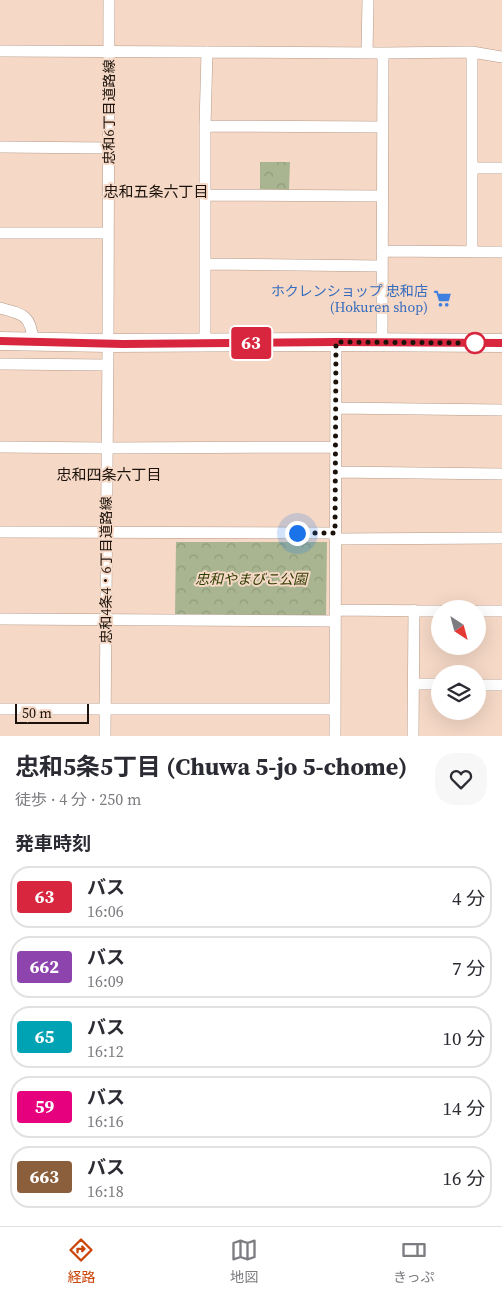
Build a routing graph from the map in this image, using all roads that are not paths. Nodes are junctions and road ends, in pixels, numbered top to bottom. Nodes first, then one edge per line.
1 (109, 0) edge
2 (368, 0) edge
3 (0, 51) edge
4 (109, 51) junction
5 (207, 52) junction
6 (472, 52) junction
7 (367, 53) junction
8 (383, 53) junction
9 (502, 57) edge
10 (205, 126) junction
11 (382, 127) junction
12 (0, 147) edge
13 (108, 148) junction
14 (472, 168) junction
15 (502, 168) edge
16 (206, 195) junction
17 (382, 196) junction
18 (0, 233) edge
19 (108, 233) junction
20 (382, 251) junction
21 (472, 251) junction
22 (502, 252) edge
23 (205, 264) junction
24 (382, 266) junction
25 (0, 308) edge
26 (0, 341) edge
27 (33, 341) junction
28 (336, 342) junction
29 (382, 342) junction
30 (108, 343) junction
31 (502, 343) edge
32 (205, 344) junction
33 (0, 364) edge
34 (108, 365) junction
35 (336, 408) junction
36 (502, 410) edge
37 (0, 447) edge
38 (336, 447) junction
39 (107, 448) junction
40 (336, 472) junction
41 (502, 474) edge
42 (0, 532) edge
43 (106, 533) junction
44 (335, 536) junction
45 (502, 538) edge
46 (414, 610) junction
47 (431, 611) edge
48 (486, 611) edge
49 (502, 611) edge
50 (335, 616) junction
51 (0, 619) edge
52 (106, 619) junction
53 (414, 684) junction
54 (431, 684) edge
55 (486, 684) edge
56 (502, 685) edge
57 (0, 708) edge
58 (335, 709) junction
59 (105, 710) junction
60 (105, 736) edge
61 (335, 736) edge
62 (413, 736) edge

1 - 4 street, 忠和6丁目道路線
2 - 7 street
3 - 4 street
4 - 5 street
4 - 13 street, 忠和6丁目道路線
5 - 7 street
5 - 10 street
6 - 8 street
6 - 9 street
6 - 14 street
7 - 8 street
8 - 11 street
10 - 11 street
10 - 16 street
11 - 17 street
12 - 13 street
13 - 19 street, 忠和6丁目道路線
14 - 15 street
14 - 21 street
16 - 17 street
16 - 23 street
17 - 20 street
18 - 19 street
19 - 30 street, 忠和6丁目道路線
20 - 21 street
20 - 24 street
21 - 22 street
23 - 24 street
23 - 32 street
24 - 29 street
25 - 27 street
26 - 27 main road
27 - 30 main road
28 - 29 main road
28 - 32 main road
28 - 35 street
29 - 31 main road
30 - 32 main road
30 - 34 street, 忠和4条4・6丁目道路線
33 - 34 street
34 - 39 street, 忠和4条4・6丁目道路線
35 - 36 street
35 - 38 street
37 - 39 street
38 - 39 street
38 - 40 street
39 - 43 street, 忠和4条4・6丁目道路線
40 - 41 street
40 - 44 street
42 - 43 street
43 - 44 street
43 - 52 street, 忠和4条4・6丁目道路線
44 - 45 street
44 - 50 street
46 - 47 street
46 - 50 street
46 - 53 street
48 - 49 street
50 - 52 street
50 - 58 street
51 - 52 street
52 - 59 street, 忠和4条4・6丁目道路線
53 - 54 street
53 - 62 street
55 - 56 street
57 - 59 street
58 - 59 street
58 - 61 street
59 - 60 street, 忠和4条4・6丁目道路線

